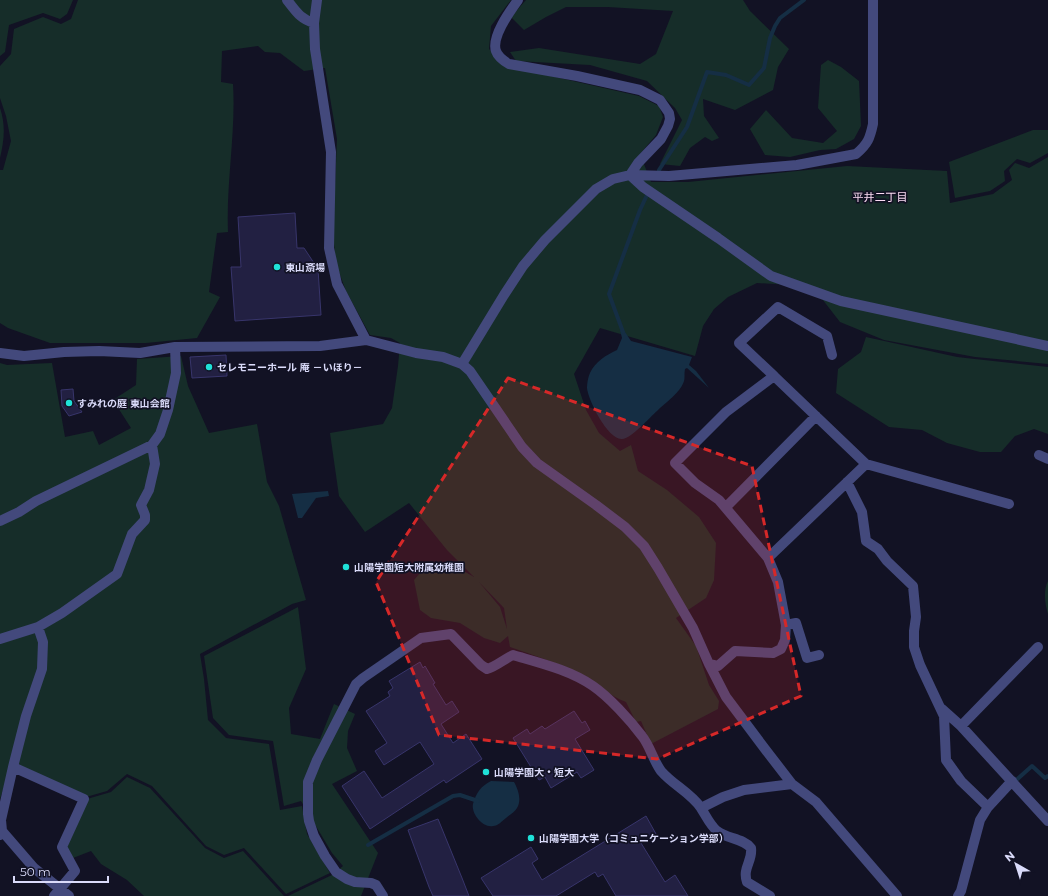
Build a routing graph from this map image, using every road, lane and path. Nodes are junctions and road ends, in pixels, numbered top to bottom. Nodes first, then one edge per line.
1 (287, 0) edge
2 (317, 0) edge
3 (518, 0) edge
4 (873, 0) edge
5 (314, 23) junction
6 (630, 175) junction
7 (366, 340) junction
8 (1048, 346) edge
9 (175, 347) junction
10 (0, 353) edge
11 (832, 355) dead end
12 (462, 364) junction
13 (774, 376) junction
14 (816, 416) junction
15 (152, 445) junction
16 (866, 464) junction
17 (847, 482) junction
18 (1010, 504) dead end
19 (726, 507) junction
20 (0, 521) edge
21 (768, 558) junction
22 (786, 625) junction
23 (38, 627) junction
24 (0, 639) edge
25 (1038, 647) dead end
26 (819, 655) dead end
27 (709, 664) junction
28 (940, 708) junction
29 (961, 726) junction
30 (13, 767) junction
31 (1013, 783) junction
32 (792, 784) junction
33 (988, 807) junction
34 (701, 808) junction
35 (1048, 821) edge
36 (1, 833) edge
37 (57, 893) edge
38 (69, 896) edge
39 (383, 896) edge
40 (770, 896) edge
41 (896, 896) edge
42 (958, 896) edge

1 - 5 street
2 - 5 street
3 - 6 street
4 - 6 street
5 - 7 street
6 - 8 street
6 - 12 street
7 - 9 street
7 - 12 street
9 - 10 street
9 - 15 street
11 - 13 street
12 - 27 street
13 - 14 street
13 - 19 street
14 - 16 street
14 - 19 street
15 - 20 street
15 - 23 street
16 - 17 street
16 - 18 street
17 - 21 street
17 - 28 street
19 - 21 street
21 - 22 street
22 - 26 street
22 - 27 street
23 - 24 street
23 - 30 street
25 - 29 street
27 - 32 street
28 - 29 street
28 - 33 street
29 - 31 street
30 - 36 street
30 - 37 street
31 - 33 street
31 - 35 street
32 - 34 street
32 - 41 street
33 - 42 street
34 - 39 street
34 - 40 street
36 - 37 street
37 - 38 street

